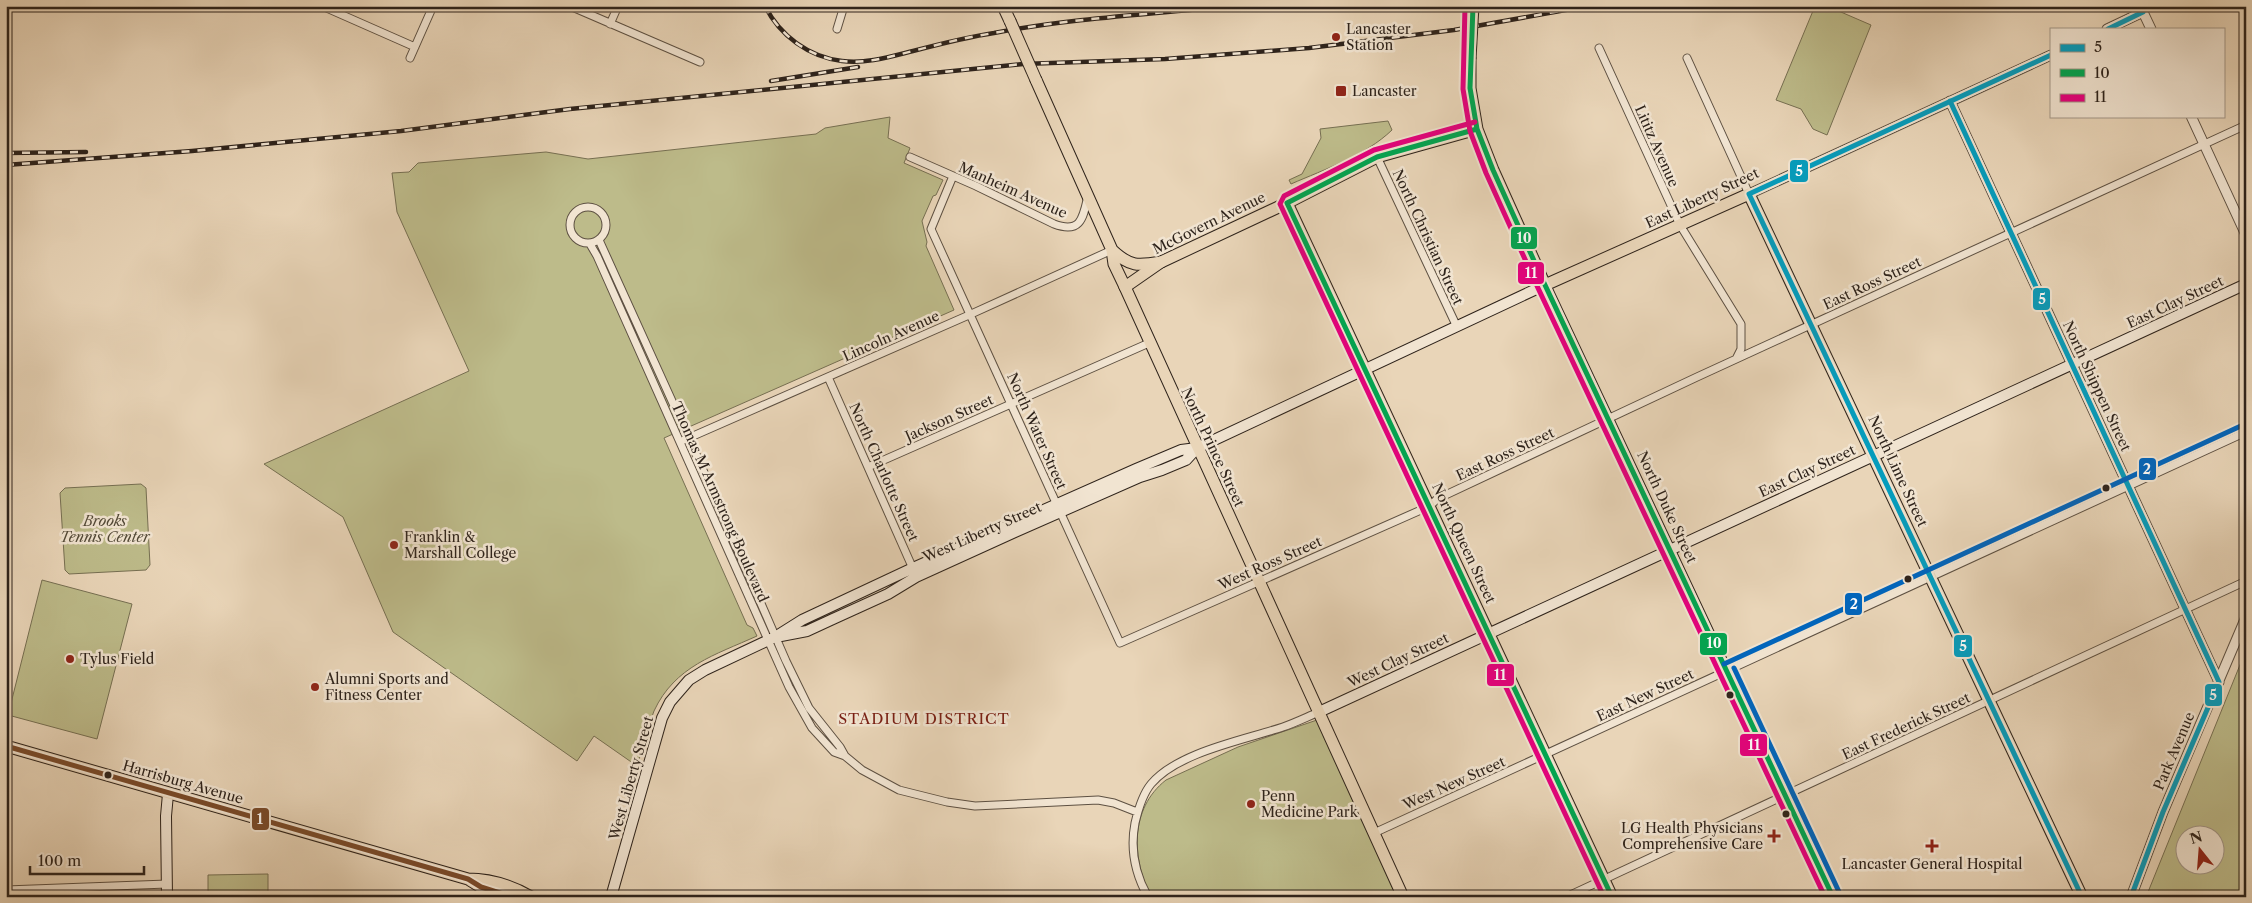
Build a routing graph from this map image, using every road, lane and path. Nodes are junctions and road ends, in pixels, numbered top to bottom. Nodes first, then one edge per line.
1 (322, 6) edge
2 (433, 6) edge
3 (570, 6) edge
4 (618, 6) edge
5 (844, 6) edge
6 (1003, 6) edge
7 (1473, 6) edge
8 (2142, 9) edge
9 (610, 24) junction
10 (837, 28) dead end
11 (2109, 28) edge
12 (2151, 28) edge
13 (415, 47) junction
14 (1599, 48) dead end
15 (2050, 55) edge
16 (410, 58) dead end
17 (1687, 58) dead end
18 (700, 62) dead end
19 (1950, 101) junction
20 (2192, 118) edge
21 (2246, 125) edge
22 (1477, 129) junction
23 (2204, 145) junction
24 (1377, 156) junction
25 (910, 158) dead end
26 (953, 176) junction
27 (1749, 194) junction
28 (1088, 196) junction
29 (1287, 203) junction
30 (1680, 225) junction
31 (2010, 234) junction
32 (2246, 235) edge
33 (599, 240) junction
34 (590, 244) junction
35 (1112, 250) junction
36 (1161, 262) junction
37 (2246, 284) edge
38 (1125, 286) junction
39 (1545, 286) junction
40 (969, 315) junction
41 (1812, 325) junction
42 (1457, 327) junction
43 (1149, 343) junction
44 (1736, 359) junction
45 (2072, 364) junction
46 (1366, 369) junction
47 (828, 377) junction
48 (1011, 405) junction
49 (1608, 419) junction
50 (2246, 432) edge
51 (688, 438) junction
52 (680, 442) junction
53 (1198, 448) junction
54 (1874, 456) junction
55 (868, 467) junction
56 (2128, 486) junction
57 (1430, 506) junction
58 (1058, 508) junction
59 (1670, 550) junction
60 (915, 572) junction
61 (1931, 577) junction
62 (2246, 581) edge
63 (1259, 582) junction
64 (2185, 609) junction
65 (2246, 618) edge
66 (1489, 633) junction
67 (772, 639) junction
68 (1120, 643) joint
69 (1727, 671) junction
70 (2218, 682) junction
71 (1990, 701) junction
72 (1319, 712) junction
73 (6, 746) edge
74 (1544, 755) junction
75 (168, 794) junction
76 (1785, 796) junction
77 (1137, 812) junction
78 (1374, 833) junction
79 (468, 879) junction
80 (1603, 879) junction
81 (167, 884) junction
82 (6, 890) edge
83 (167, 897) edge
84 (514, 897) edge
85 (532, 897) edge
86 (611, 897) edge
87 (1148, 897) edge
88 (1403, 897) edge
89 (1566, 897) edge
90 (1612, 897) edge
91 (1833, 897) edge
92 (2082, 897) edge
93 (2130, 897) edge

1 - 13 street
2 - 13 street
3 - 9 street
4 - 9 street
5 - 10 street
6 - 28 main road, North Prince Street, bridge
7 - 22 main road, North Duke Street, bridge
8 - 11 street
8 - 12 street
9 - 18 street
13 - 16 street
14 - 30 street, Lititz Avenue
15 - 19 street, East Liberty Street
17 - 27 street, North Lime Street
19 - 27 street, East Liberty Street
19 - 31 street, North Shippen Street
20 - 23 street
21 - 23 street, East Ross Street
22 - 24 main road, McGovern Avenue
22 - 39 main road, North Duke Street
23 - 31 street, East Ross Street
23 - 32 street
24 - 29 main road, McGovern Avenue
24 - 42 street, North Christian Street
25 - 26 street, Manheim Avenue
26 - 28 street, Manheim Avenue
26 - 40 street, North Water Street
27 - 30 main road, East Liberty Street
27 - 41 main road, North Lime Street
28 - 35 main road, North Prince Street
29 - 36 main road, McGovern Avenue
29 - 46 main road, North Queen Street
30 - 39 main road, East Liberty Street
30 - 44 street, Lititz Avenue
31 - 41 street, East Ross Street
31 - 45 street, North Shippen Street
33 - 34 street
33 - 34 street, Thomas M Armstrong Boulevard
33 - 51 street, Thomas M Armstrong Boulevard
34 - 52 street, Thomas M Armstrong Boulevard
35 - 36 main road
35 - 38 main road, North Prince Street
35 - 40 street, Lincoln Avenue
36 - 38 main road, McGovern Avenue
37 - 45 main road, East Clay Street
38 - 43 main road, North Prince Street
39 - 42 main road, East Liberty Street
39 - 49 main road, North Duke Street
40 - 47 street, Lincoln Avenue
40 - 48 street, North Water Street
41 - 44 street, East Ross Street
41 - 54 main road, North Lime Street
42 - 46 main road, East Liberty Street
43 - 48 street, Jackson Street
43 - 53 main road, North Prince Street
44 - 49 street, East Ross Street
45 - 54 main road, East Clay Street
45 - 56 street, North Shippen Street
46 - 53 main road, West Liberty Street
46 - 57 main road, North Queen Street
47 - 51 street, Lincoln Avenue
47 - 55 street, North Charlotte Street
48 - 55 street, Jackson Street
48 - 58 street, North Water Street
49 - 57 street, East Ross Street
49 - 59 main road, North Duke Street
50 - 56 street, East New Street
51 - 52 street, Lincoln Avenue
51 - 67 street, Thomas M Armstrong Boulevard
52 - 67 street, Thomas M Armstrong Boulevard
53 - 58 main road, West Liberty Street
53 - 63 main road, North Prince Street
54 - 59 main road, East Clay Street
54 - 61 main road, North Lime Street
55 - 60 street, North Charlotte Street
56 - 61 street, East New Street
56 - 64 street, North Shippen Street
57 - 63 street, West Ross Street
57 - 66 main road, North Queen Street
58 - 60 main road, West Liberty Street
58 - 68 street, North Water Street
59 - 66 main road, East Clay Street
59 - 69 main road, North Duke Street
60 - 67 main road, West Liberty Street
61 - 69 street, East New Street
61 - 71 main road, North Lime Street
62 - 64 street, East Frederick Street
63 - 68 street, West Ross Street
63 - 72 main road, North Prince Street
64 - 70 street, North Shippen Street
64 - 71 street, East Frederick Street
65 - 70 street, Park Avenue
66 - 72 main road, West Clay Street
66 - 74 main road, North Queen Street
67 - 77 street, Thomas M Armstrong Boulevard
67 - 86 main road, West Liberty Street
69 - 74 street, East New Street
69 - 76 main road, North Duke Street
70 - 93 street, Park Avenue
71 - 76 street, East Frederick Street
71 - 92 main road, North Lime Street
72 - 77 street
72 - 78 main road, North Prince Street
73 - 75 main road, Harrisburg Avenue
74 - 78 street, West New Street
74 - 80 main road, North Queen Street
75 - 79 main road, Harrisburg Avenue
75 - 81 main road
76 - 80 street, East Frederick Street
76 - 91 main road, North Duke Street
77 - 87 street
78 - 88 main road, North Prince Street
79 - 84 main road, Harrisburg Avenue
79 - 85 main road, Harrisburg Avenue
80 - 89 street, East Frederick Street
80 - 90 main road, North Queen Street
81 - 82 street
81 - 83 main road

